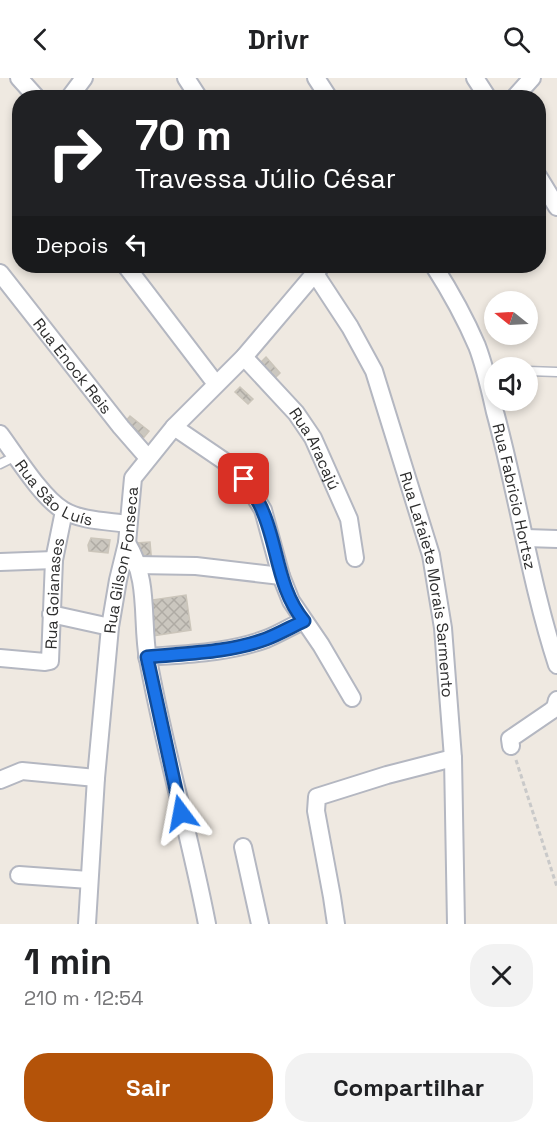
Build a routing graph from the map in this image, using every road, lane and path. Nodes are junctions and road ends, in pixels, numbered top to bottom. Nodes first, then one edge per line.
1 (19, 78) edge
2 (532, 78) edge
3 (30, 90) edge
4 (521, 90) edge
5 (0, 273) edge
6 (131, 273) edge
7 (311, 273) edge
8 (318, 273) edge
9 (438, 273) edge
10 (244, 357) junction
11 (484, 361) edge
12 (538, 371) edge
13 (557, 372) edge
14 (216, 384) junction
15 (498, 411) edge
16 (174, 427) junction
17 (0, 434) edge
18 (16, 456) junction
19 (148, 458) junction
20 (0, 464) edge
21 (64, 511) junction
22 (128, 524) junction
23 (526, 538) junction
24 (557, 539) edge
25 (127, 543) junction
26 (355, 558) dead end
27 (54, 560) junction
28 (0, 562) edge
29 (136, 565) junction
30 (281, 576) junction
31 (51, 614) junction
32 (304, 621) junction
33 (110, 627) junction
34 (147, 657) junction
35 (0, 658) edge
36 (557, 665) edge
37 (352, 698) dead end
38 (557, 700) edge
39 (511, 746) joint
40 (453, 758) junction
41 (96, 778) junction
42 (0, 780) edge
43 (243, 847) dead end
44 (19, 875) dead end
45 (89, 880) junction
46 (557, 887) edge
47 (87, 924) edge
48 (207, 924) edge
49 (260, 924) edge
50 (336, 924) edge
51 (456, 924) edge

1 - 3 street
2 - 4 street
5 - 19 street, Rua Enock Reis
6 - 14 street
7 - 10 street, Rua Gilson Fonseca
8 - 40 street, Rua Lafaiete Morais Sarmento
9 - 11 street, Rua Fabricio Hortsz
10 - 14 street, Rua Gilson Fonseca
10 - 26 street, Rua Aracajú
12 - 13 lane
14 - 16 street, Rua Gilson Fonseca
15 - 23 street, Rua Fabricio Hortsz
16 - 19 street, Rua Gilson Fonseca
16 - 30 street
17 - 18 street, Rua São Luís
18 - 20 lane
18 - 21 street, Rua São Luís
19 - 22 street, Rua Gilson Fonseca
21 - 22 street, Rua São Luís
21 - 27 street, Rua Goianases
22 - 25 street, Rua Gilson Fonseca
23 - 24 street
23 - 36 street, Rua Fabricio Hortsz
25 - 29 street
25 - 33 street, Rua Gilson Fonseca
27 - 28 street
27 - 31 street, Rua Goianases
29 - 30 street
29 - 34 street
30 - 32 street
31 - 33 street
31 - 35 street, Rua Goianases
32 - 34 street
32 - 37 street
33 - 41 street, Rua Gilson Fonseca
34 - 48 street
38 - 39 street
39 - 46 path
40 - 50 street
40 - 51 street, Rua Lafaiete Morais Sarmento
41 - 42 street
41 - 45 street, Rua Gilson Fonseca
43 - 49 street
44 - 45 street
45 - 47 street, Rua Gilson Fonseca

